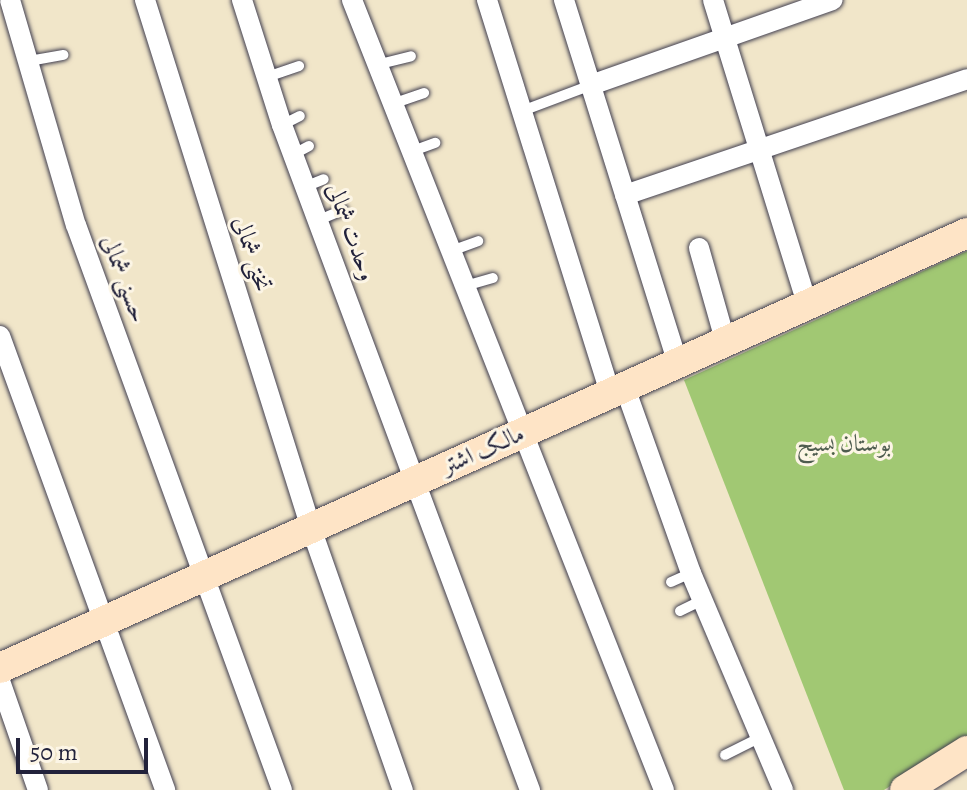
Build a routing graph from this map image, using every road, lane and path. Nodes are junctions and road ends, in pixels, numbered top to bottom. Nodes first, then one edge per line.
1 (10, 0) edge
2 (145, 0) edge
3 (242, 0) edge
4 (352, 0) edge
5 (487, 0) edge
6 (564, 0) edge
7 (713, 0) edge
8 (832, 0) edge
9 (725, 39) junction
10 (63, 55) dead end
11 (411, 56) dead end
12 (29, 61) junction
13 (376, 65) junction
14 (299, 66) dead end
15 (267, 77) junction
16 (967, 79) edge
17 (591, 85) junction
18 (424, 93) dead end
19 (390, 105) junction
20 (522, 111) junction
21 (435, 143) dead end
22 (760, 151) junction
23 (408, 152) junction
24 (625, 195) junction
25 (343, 210) dead end
26 (319, 220) junction
27 (967, 233) edge
28 (478, 241) dead end
29 (699, 248) dead end
30 (449, 252) junction
31 (493, 278) dead end
32 (463, 287) junction
33 (807, 303) junction
34 (0, 336) edge
35 (725, 340) junction
36 (677, 361) junction
37 (617, 388) junction
38 (524, 432) junction
39 (415, 480) junction
40 (310, 525) junction
41 (203, 572) junction
42 (691, 573) junction
43 (671, 582) dead end
44 (703, 600) junction
45 (680, 611) dead end
46 (105, 618) junction
47 (0, 668) edge
48 (0, 681) edge
49 (761, 737) junction
50 (967, 751) edge
51 (725, 755) dead end
52 (38, 790) edge
53 (165, 790) edge
54 (282, 790) edge
55 (403, 790) edge
56 (530, 790) edge
57 (664, 790) edge
58 (783, 790) edge
59 (905, 790) edge

1 - 12 street, حسنی شمالی
2 - 40 street, تختی شمالی
3 - 15 street, وحدت شمالی
4 - 13 street
5 - 20 street
6 - 17 street
7 - 9 street
8 - 9 street
9 - 17 street
9 - 22 street
10 - 12 lane
11 - 13 lane
12 - 41 street, حسنی شمالی
13 - 19 street
14 - 15 lane
15 - 26 street, وحدت شمالی
16 - 22 street
17 - 20 lane
17 - 24 street
18 - 19 lane
19 - 23 street
20 - 37 street
21 - 23 lane
22 - 24 street
22 - 33 street
23 - 30 street
24 - 36 street
25 - 26 lane
26 - 39 street, وحدت شمالی
27 - 33 street, مالک اشتر
28 - 30 lane
29 - 35 street
30 - 32 street
31 - 32 lane
32 - 38 street
33 - 35 street, مالک اشتر
34 - 46 street
35 - 36 street, مالک اشتر
36 - 37 street, مالک اشتر
37 - 38 street, مالک اشتر
37 - 42 street
38 - 39 street, مالک اشتر
38 - 57 street
39 - 40 street, مالک اشتر
39 - 56 street, وحدت شمالی
40 - 41 street, مالک اشتر
40 - 55 street, تختی شمالی
41 - 46 street, مالک اشتر
41 - 54 street, حسنی شمالی
42 - 43 lane
42 - 44 street
44 - 45 lane
44 - 49 street
46 - 47 street, مالک اشتر
46 - 53 street
48 - 52 street
49 - 51 lane
49 - 58 street
50 - 59 street

